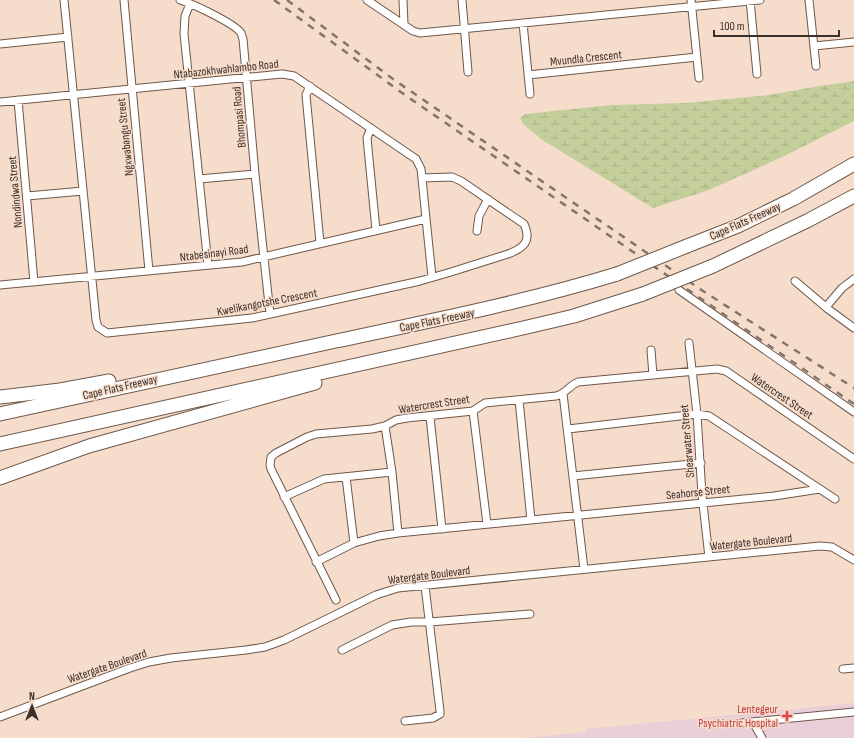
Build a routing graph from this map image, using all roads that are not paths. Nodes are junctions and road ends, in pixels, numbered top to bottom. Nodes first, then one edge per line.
1 (64, 0) edge
2 (124, 0) edge
3 (180, 0) edge
4 (367, 0) edge
5 (403, 0) edge
6 (462, 0) edge
7 (750, 0) edge
8 (760, 0) edge
9 (809, 0) edge
10 (692, 3) edge
11 (190, 4) junction
12 (522, 23) junction
13 (404, 24) junction
14 (464, 29) junction
15 (68, 37) junction
16 (854, 42) edge
17 (0, 44) edge
18 (814, 46) junction
19 (697, 56) junction
20 (816, 66) dead end
21 (468, 72) dead end
22 (757, 74) dead end
23 (528, 75) junction
24 (699, 78) dead end
25 (246, 79) junction
26 (190, 84) junction
27 (310, 86) junction
28 (132, 90) junction
29 (530, 94) dead end
30 (74, 96) junction
31 (18, 100) junction
32 (0, 102) edge
33 (371, 128) junction
34 (854, 164) edge
35 (255, 174) junction
36 (422, 178) junction
37 (199, 179) junction
38 (83, 191) junction
39 (27, 196) junction
40 (854, 196) edge
41 (488, 199) junction
42 (426, 219) junction
43 (376, 230) junction
44 (477, 231) dead end
45 (320, 243) junction
46 (264, 257) junction
47 (208, 265) junction
48 (149, 271) junction
49 (91, 277) junction
50 (432, 277) junction
51 (854, 279) edge
52 (795, 281) dead end
53 (34, 282) junction
54 (0, 285) edge
55 (679, 290) dead end
56 (826, 307) junction
57 (270, 314) junction
58 (854, 328) edge
59 (689, 343) dead end
60 (651, 350) dead end
61 (391, 358) junction
62 (692, 371) junction
63 (653, 374) junction
64 (172, 376) junction
65 (563, 394) junction
66 (0, 397) edge
67 (519, 400) junction
68 (474, 411) junction
69 (854, 412) edge
70 (0, 414) edge
71 (697, 414) junction
72 (430, 416) junction
73 (385, 426) junction
74 (568, 429) junction
75 (0, 444) edge
76 (854, 459) edge
77 (701, 463) junction
78 (392, 472) junction
79 (572, 476) junction
80 (346, 477) junction
81 (0, 478) edge
82 (820, 489) junction
83 (284, 497) junction
84 (835, 499) dead end
85 (703, 503) junction
86 (578, 515) junction
87 (531, 520) junction
88 (486, 524) junction
89 (442, 530) junction
90 (398, 533) junction
91 (354, 543) junction
92 (709, 557) junction
93 (854, 560) edge
94 (316, 562) junction
95 (584, 569) junction
96 (425, 586) junction
97 (336, 600) dead end
98 (530, 614) dead end
99 (430, 622) junction
100 (342, 650) dead end
101 (854, 668) edge
102 (843, 669) dead end
103 (854, 712) edge
104 (0, 717) edge
105 (405, 721) dead end
106 (753, 722) junction
107 (742, 723) dead end
108 (762, 738) edge

1 - 15 street
2 - 28 street, Ngxwabangu Street
3 - 11 street, Bhompasi Road
4 - 13 street
5 - 13 street
6 - 14 street
7 - 8 street
7 - 10 street
7 - 22 street
9 - 18 street
10 - 12 street
10 - 19 street
11 - 25 street, Bhompasi Road
11 - 26 street
12 - 14 street
12 - 23 street
13 - 14 street
14 - 21 street
15 - 17 street
15 - 30 street
16 - 18 street
18 - 20 street
19 - 23 street, Mvundla Crescent
19 - 24 street
23 - 29 street
25 - 26 street, Ntabazokhwahlambo Road
25 - 27 street, Ntabazokhwahlambo Road
25 - 35 street, Bhompasi Road
26 - 28 street, Ntabazokhwahlambo Road
26 - 37 street
27 - 33 street, Ntabazokhwahlambo Road
27 - 45 street
28 - 30 street, Ntabazokhwahlambo Road
28 - 48 street, Ngxwabangu Street
30 - 31 street, Ntabazokhwahlambo Road
30 - 38 street
31 - 32 street, Ntabazokhwahlambo Road
31 - 39 street, Nondindwa Street
33 - 36 street, Ntabazokhwahlambo Road
33 - 43 street
34 - 64 highway, Cape Flats Freeway, bridge
35 - 37 street
35 - 46 street, Bhompasi Road
36 - 41 street
36 - 42 street, Ntabazokhwahlambo Road
37 - 47 street
38 - 39 street
38 - 49 street
39 - 53 street, Nondindwa Street
40 - 61 highway, bridge
41 - 44 street
41 - 50 street, Kwelikangotshe Crescent
42 - 43 street, Ntabesinayi Road
42 - 50 street
43 - 45 street, Ntabesinayi Road
45 - 46 street, Ntabesinayi Road
46 - 47 street, Ntabesinayi Road
46 - 57 street, Bhompasi Road
47 - 48 street, Ntabesinayi Road
48 - 49 street, Ntabesinayi Road
49 - 53 street, Ntabesinayi Road
49 - 57 street, Kwelikangotshe Crescent
50 - 57 street, Kwelikangotshe Crescent
51 - 56 street
52 - 56 street
53 - 54 street, Ntabesinayi Road
55 - 69 street
56 - 58 street
59 - 62 street
60 - 63 street
61 - 75 highway
61 - 81 highway
62 - 63 street, Watercrest Street
62 - 71 street, Shearwater Street
62 - 76 street, Watercrest Street
63 - 65 street, Watercrest Street
64 - 66 highway
64 - 70 highway, Cape Flats Freeway
65 - 67 street, Watercrest Street
65 - 74 street
67 - 68 street, Watercrest Street
67 - 87 street
68 - 72 street, Watercrest Street
68 - 88 street
71 - 74 street
71 - 77 street, Shearwater Street
71 - 82 street
72 - 73 street, Watercrest Street
72 - 89 street
73 - 78 street
73 - 83 street, Watercrest Street
74 - 79 street
77 - 79 street
77 - 85 street, Shearwater Street
78 - 80 street
78 - 90 street
79 - 86 street
80 - 83 street
80 - 91 street
82 - 84 street
82 - 85 street, Seahorse Street
83 - 94 street, Watercrest Street
85 - 86 street, Seahorse Street
85 - 92 street, Shearwater Street
86 - 87 street
86 - 95 street
87 - 88 street
88 - 89 street
89 - 90 street
90 - 91 street
91 - 94 street
92 - 93 street, Watergate Boulevard
92 - 95 street, Watergate Boulevard
94 - 97 street, Watercrest Street
95 - 96 street, Watergate Boulevard
96 - 99 street
96 - 104 street, Watergate Boulevard
98 - 99 street
99 - 100 street
99 - 105 street
101 - 102 street
103 - 106 street
106 - 107 street
106 - 108 street

